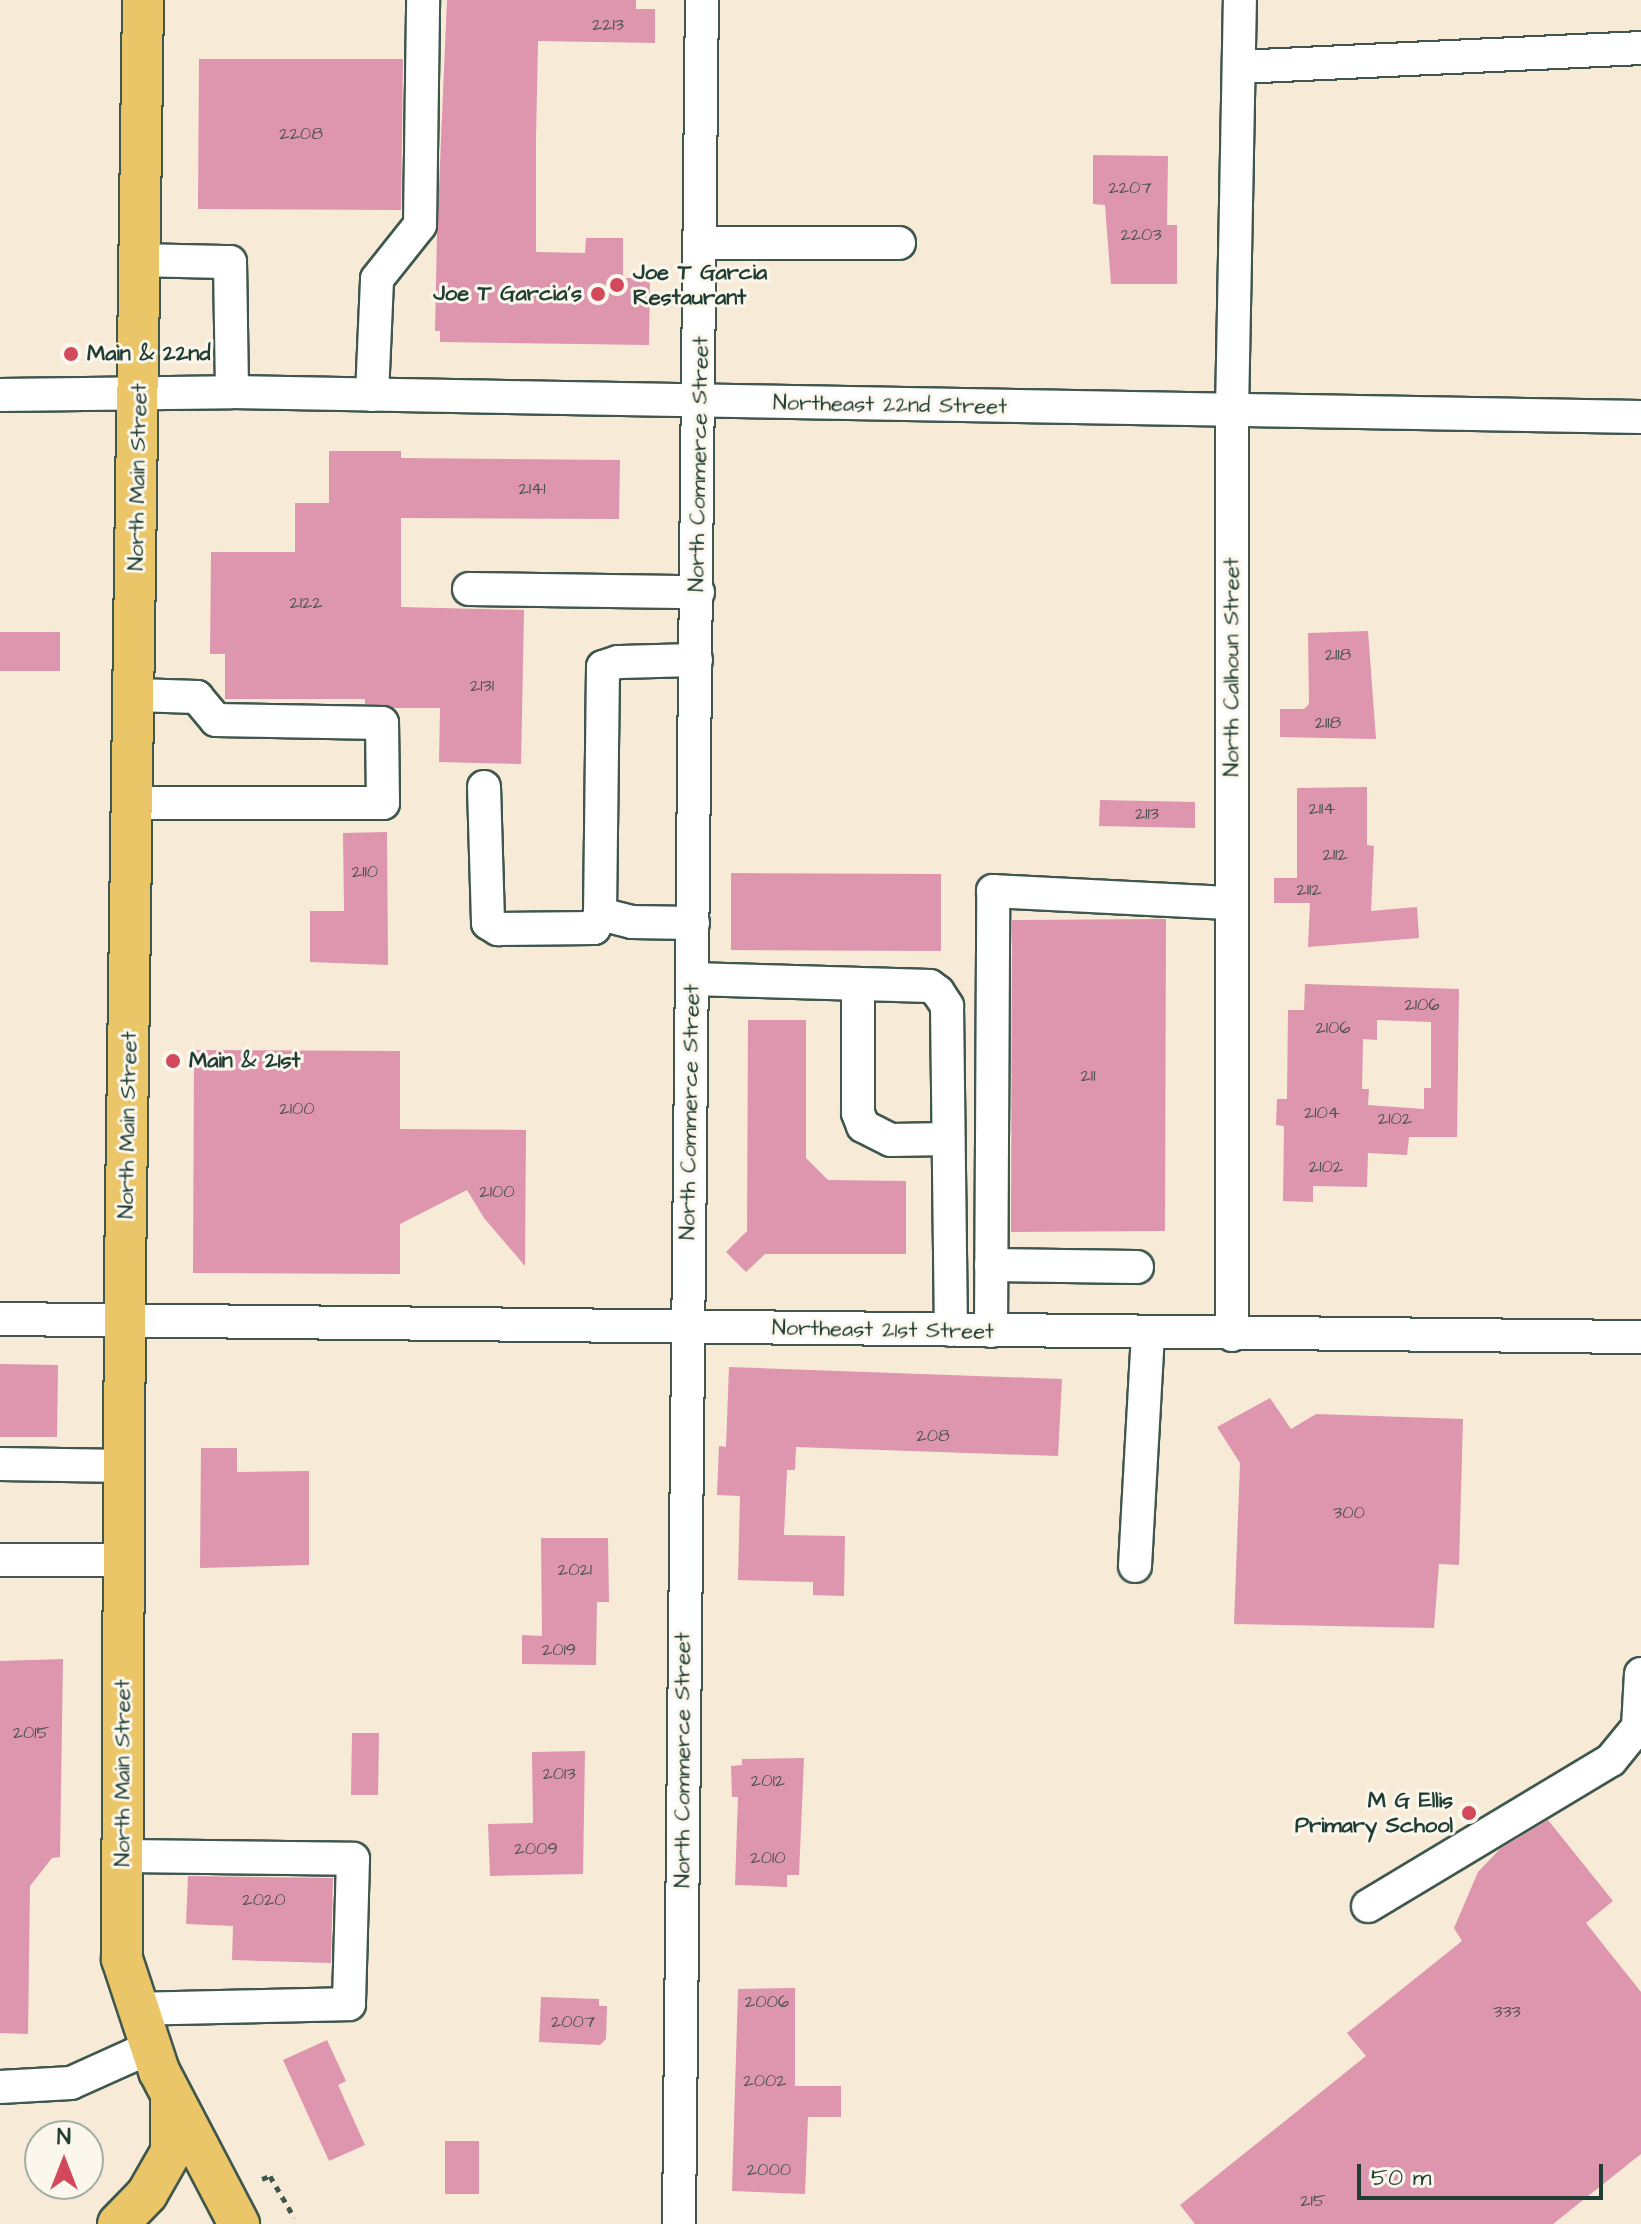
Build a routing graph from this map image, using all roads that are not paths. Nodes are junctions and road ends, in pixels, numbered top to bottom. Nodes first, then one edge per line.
1 (143, 0) edge
2 (423, 0) edge
3 (702, 0) edge
4 (1240, 0) edge
5 (1641, 48) edge
6 (1239, 67) junction
7 (701, 243) junction
8 (899, 243) dead end
9 (141, 260) junction
10 (232, 392) junction
11 (0, 395) edge
12 (372, 395) junction
13 (139, 396) junction
14 (701, 401) junction
15 (1232, 412) junction
16 (1641, 417) edge
17 (469, 589) dead end
18 (698, 592) junction
19 (696, 660) junction
20 (135, 695) junction
21 (484, 787) dead end
22 (133, 803) junction
23 (1232, 903) junction
24 (600, 914) junction
25 (693, 923) junction
26 (692, 979) junction
27 (858, 984) junction
28 (948, 1139) junction
29 (991, 1265) junction
30 (1137, 1267) dead end
31 (0, 1319) edge
32 (125, 1320) junction
33 (686, 1327) junction
34 (951, 1330) junction
35 (991, 1331) junction
36 (1148, 1334) junction
37 (1232, 1335) junction
38 (1641, 1337) edge
39 (0, 1464) edge
40 (126, 1466) junction
41 (0, 1560) edge
42 (125, 1560) junction
43 (1135, 1566) dead end
44 (1641, 1674) edge
45 (123, 1856) junction
46 (1368, 1906) dead end
47 (135, 2009) junction
48 (149, 2048) junction
49 (0, 2087) edge
50 (171, 2097) junction
51 (118, 2224) edge
52 (239, 2224) edge
53 (679, 2224) edge

1 - 9 main road, North Main Street
2 - 12 street
3 - 7 street, North Commerce Street
4 - 6 street, North Calhoun Street
5 - 6 street
6 - 15 street, North Calhoun Street
7 - 8 street
7 - 14 street, North Commerce Street
9 - 10 street
9 - 13 main road, North Main Street
10 - 12 street, Northeast 22nd Street
10 - 13 street, Northeast 22nd Street
11 - 13 street, Northeast 22nd Street
12 - 14 street, Northeast 22nd Street
13 - 20 main road, North Main Street
14 - 15 street, Northeast 22nd Street
14 - 18 street, North Commerce Street
15 - 16 street, Northeast 22nd Street
15 - 23 street, North Calhoun Street
17 - 18 street
18 - 19 street, North Commerce Street
19 - 24 street
19 - 25 street, North Commerce Street
20 - 22 main road, North Main Street
20 - 22 street
21 - 24 street
22 - 32 main road, North Main Street
23 - 29 street
23 - 37 street, North Calhoun Street
24 - 25 street
25 - 26 street, North Commerce Street
26 - 27 street
26 - 33 street, North Commerce Street
27 - 28 street
27 - 28 street
28 - 34 street
29 - 30 street
29 - 35 street
31 - 32 street, Northeast 21st Street
32 - 33 street, Northeast 21st Street
32 - 40 main road, North Main Street
33 - 34 street, Northeast 21st Street
33 - 53 street, North Commerce Street
34 - 35 street, Northeast 21st Street
35 - 36 street, Northeast 21st Street
36 - 37 street, Northeast 21st Street
36 - 43 street
37 - 38 street, Northeast 21st Street
39 - 40 street
40 - 42 main road, North Main Street
41 - 42 street
42 - 45 main road, North Main Street
44 - 46 street
45 - 47 main road, North Main Street
45 - 47 street
47 - 48 main road, North Main Street
48 - 49 street
48 - 50 main road, North Main Street
50 - 51 main road
50 - 52 main road, North Main Street

